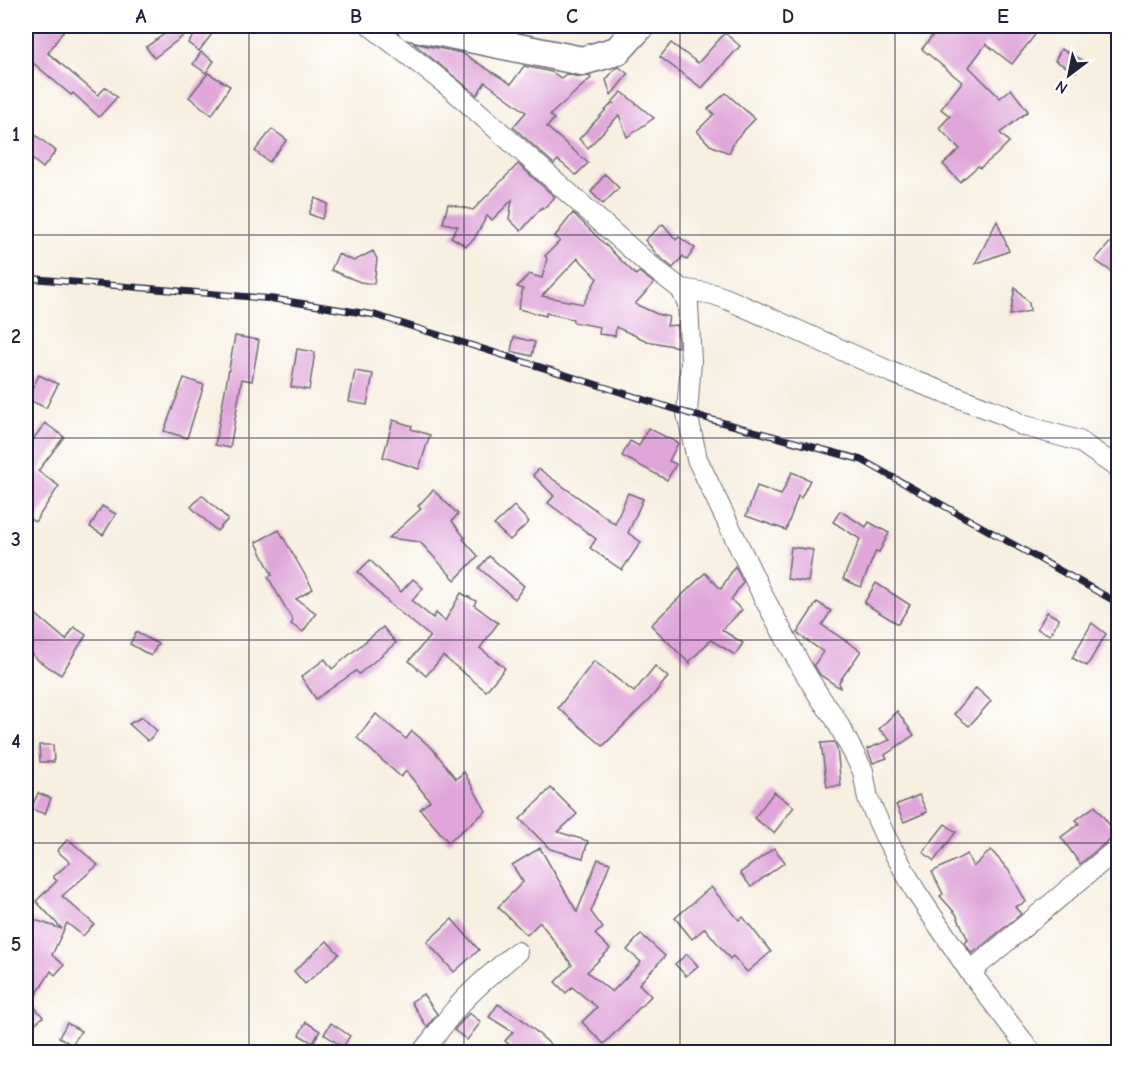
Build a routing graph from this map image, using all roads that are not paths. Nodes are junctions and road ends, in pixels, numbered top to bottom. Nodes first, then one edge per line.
1 (371, 26) edge
2 (411, 26) edge
3 (640, 26) edge
4 (681, 289) junction
5 (1119, 468) edge
6 (1119, 848) edge
7 (517, 952) dead end
8 (970, 972) junction
9 (422, 1053) edge
10 (1031, 1053) edge

1 - 4 street
2 - 3 main road
4 - 5 street
4 - 8 street
6 - 8 street
7 - 9 street
8 - 10 street

